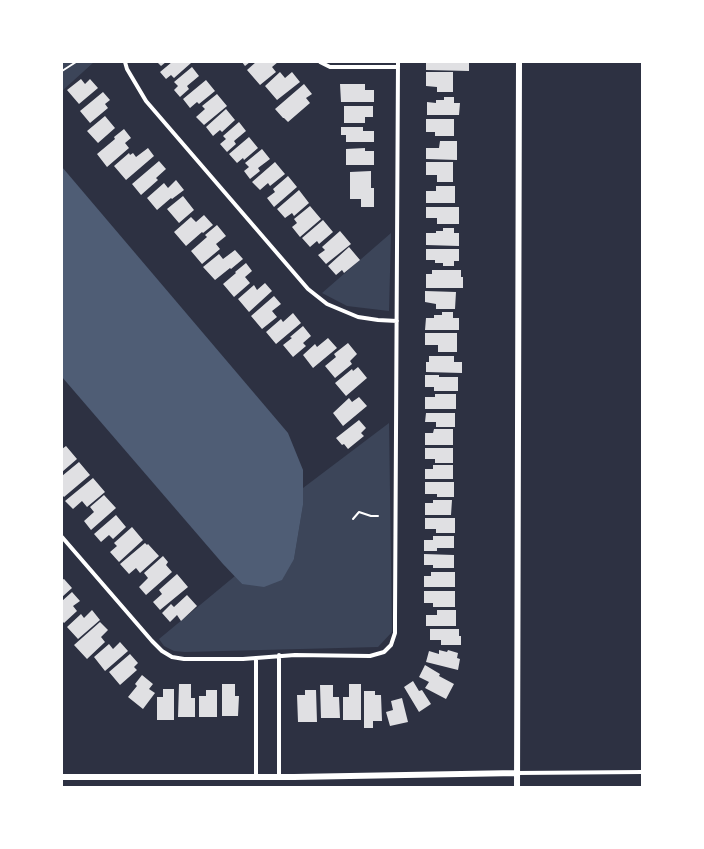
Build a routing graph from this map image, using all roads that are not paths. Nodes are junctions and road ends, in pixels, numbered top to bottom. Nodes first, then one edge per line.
1 (124, 62) edge
2 (320, 62) edge
3 (519, 62) edge
4 (398, 64) edge
5 (397, 321) junction
6 (62, 537) edge
7 (279, 656) junction
8 (256, 658) junction
9 (642, 772) edge
10 (517, 773) junction
11 (256, 776) junction
12 (279, 776) junction
13 (62, 777) edge
14 (517, 787) edge

1 - 5 street
2 - 4 street
3 - 10 street
4 - 5 street
5 - 7 street
6 - 8 street
7 - 8 street
7 - 12 street
8 - 11 street
9 - 10 street
10 - 12 street
10 - 14 street
11 - 12 street
11 - 13 street

